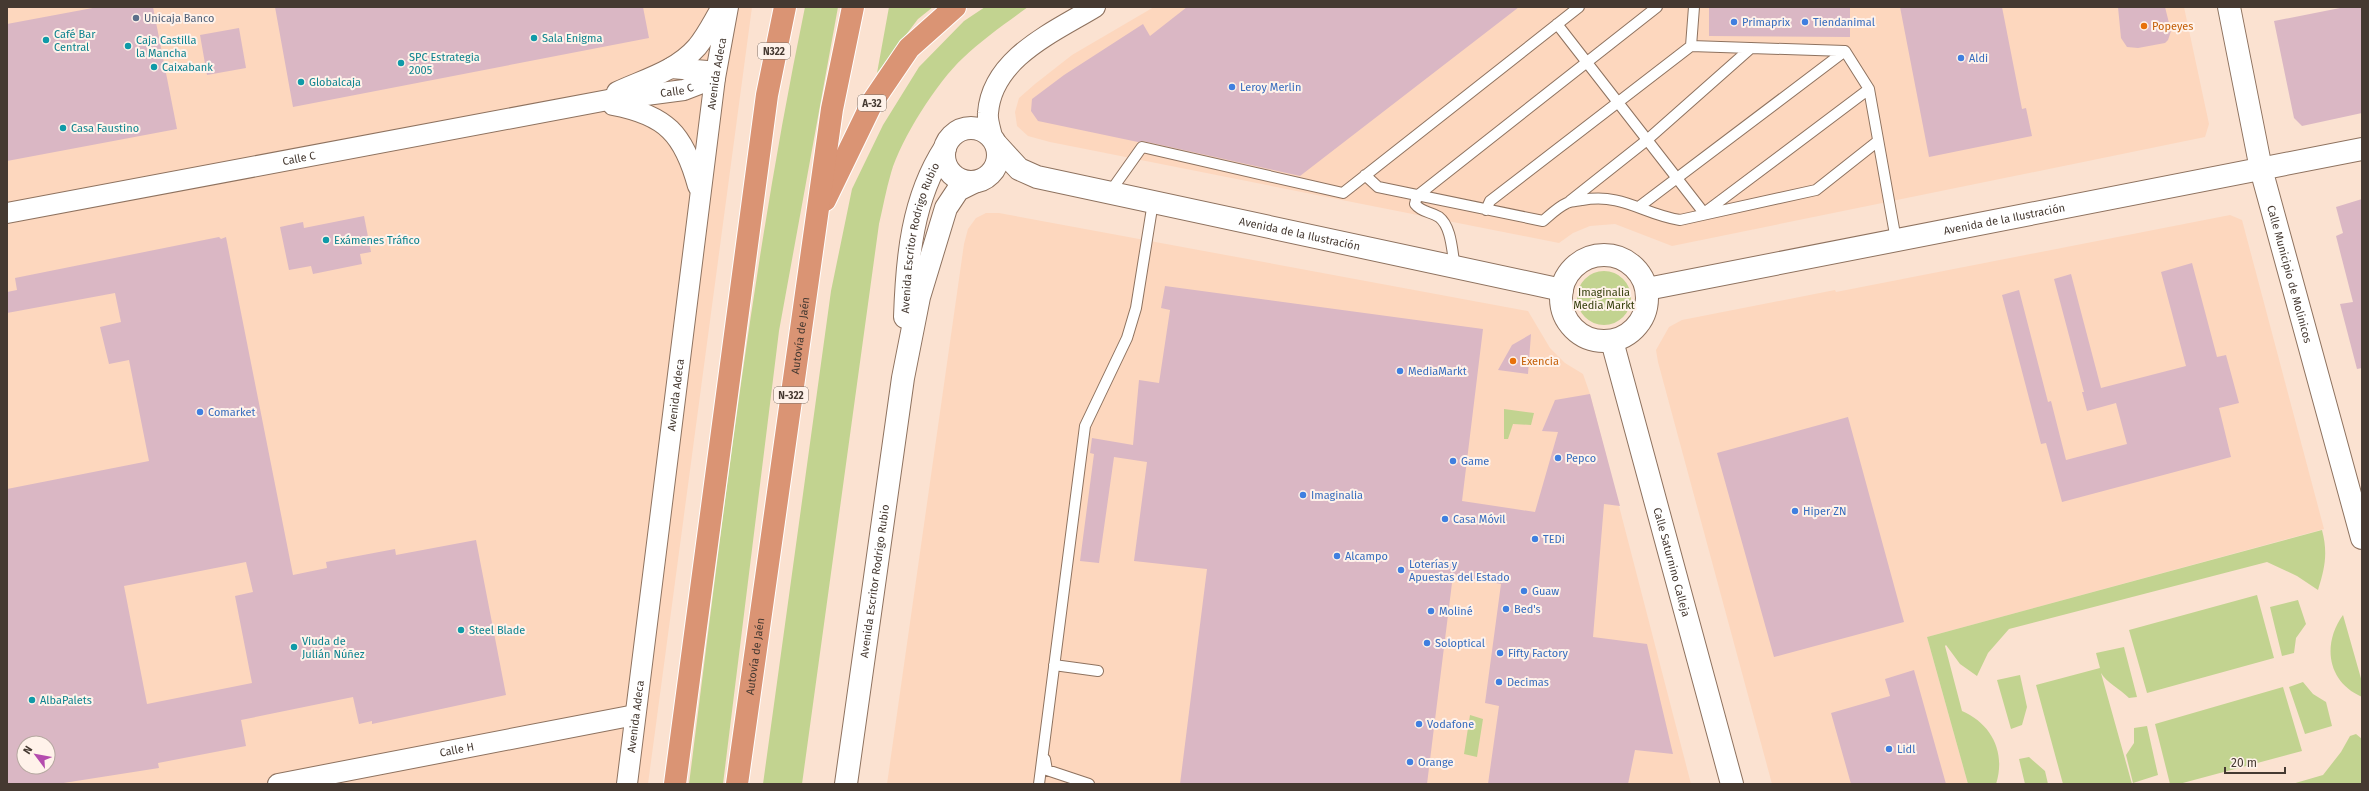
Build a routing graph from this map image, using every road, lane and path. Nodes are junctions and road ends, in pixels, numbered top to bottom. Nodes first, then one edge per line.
1 (722, 7) edge
2 (728, 7) edge
3 (781, 7) edge
4 (785, 7) edge
5 (853, 7) edge
6 (955, 7) edge
7 (1095, 7) edge
8 (1579, 7) edge
9 (1657, 7) edge
10 (1694, 7) edge
11 (2229, 7) edge
12 (1557, 24) junction
13 (1691, 46) junction
14 (1752, 48) junction
15 (1844, 50) junction
16 (1588, 64) junction
17 (671, 68) junction
18 (714, 78) junction
19 (1869, 89) junction
20 (767, 95) junction
21 (1617, 101) junction
22 (591, 104) junction
23 (1647, 140) junction
24 (995, 141) junction
25 (1878, 141) junction
26 (945, 148) junction
27 (2362, 149) edge
28 (2261, 169) junction
29 (1365, 175) junction
30 (1037, 177) junction
31 (1676, 178) junction
32 (978, 181) junction
33 (1110, 192) junction
34 (700, 196) junction
35 (1417, 196) junction
36 (1152, 202) junction
37 (1568, 202) junction
38 (1640, 206) junction
39 (1486, 210) junction
40 (7, 213) edge
41 (1704, 213) junction
42 (816, 217) junction
43 (1896, 240) junction
44 (1455, 267) junction
45 (1647, 289) junction
46 (1562, 290) junction
47 (1612, 341) junction
48 (902, 378) junction
49 (2362, 538) edge
50 (1054, 665) junction
51 (1098, 671) dead end
52 (635, 715) junction
53 (1043, 751) junction
54 (278, 784) edge
55 (627, 784) edge
56 (675, 784) edge
57 (737, 784) edge
58 (846, 784) edge
59 (1039, 784) edge
60 (1089, 784) edge
61 (1732, 784) edge

1 - 17 street, Calle C
2 - 18 street, Avenida Adeca
3 - 20 highway, N322
4 - 20 highway
5 - 42 highway, Autovía de Jaén / N-322
6 - 42 highway, A-32
7 - 24 street
8 - 12 lane
9 - 16 lane
10 - 13 lane
11 - 28 street, Calle Municipio de Molinicos
12 - 16 lane
12 - 29 lane
13 - 14 lane
13 - 21 lane
14 - 15 lane
14 - 23 lane
15 - 19 lane
15 - 31 lane
16 - 21 lane
16 - 35 lane
17 - 18 street, Calle C
17 - 22 street, Calle C
18 - 22 street, Calle C
18 - 34 street, Avenida Adeca
19 - 25 lane
19 - 41 lane
20 - 56 highway
21 - 23 lane
21 - 39 lane
22 - 34 street, Calle C
22 - 40 street, Calle C
23 - 31 lane
23 - 37 lane
24 - 26 street
24 - 30 street, Avenida de la Ilustración
24 - 32 street
25 - 41 lane
25 - 43 lane
26 - 32 street
26 - 48 street, Avenida Escritor Rodrigo Rubio
27 - 28 street, Avenida de la Ilustración
28 - 43 street, Avenida de la Ilustración
28 - 49 street, Calle Municipio de Molinicos
29 - 33 lane
29 - 35 lane
30 - 32 street, Avenida de la Ilustración
30 - 33 street, Avenida de la Ilustración
31 - 38 lane
31 - 41 lane
32 - 48 street, Avenida Escritor Rodrigo Rubio
33 - 36 street, Avenida de la Ilustración
34 - 52 street, Avenida Adeca
35 - 39 lane
35 - 44 lane
36 - 44 street, Avenida de la Ilustración
36 - 50 lane
37 - 38 lane
37 - 39 lane
38 - 41 lane
42 - 57 highway, Autovía de Jaén / N-322
43 - 45 street, Avenida de la Ilustración
44 - 46 street, Avenida de la Ilustración
45 - 46 street
45 - 47 street
46 - 47 street
47 - 61 street, Calle Saturnino Calleja
48 - 58 street, Avenida Escritor Rodrigo Rubio
50 - 51 lane
50 - 53 lane
52 - 54 street, Calle H
52 - 55 street, Avenida Adeca
53 - 59 lane
53 - 60 lane

